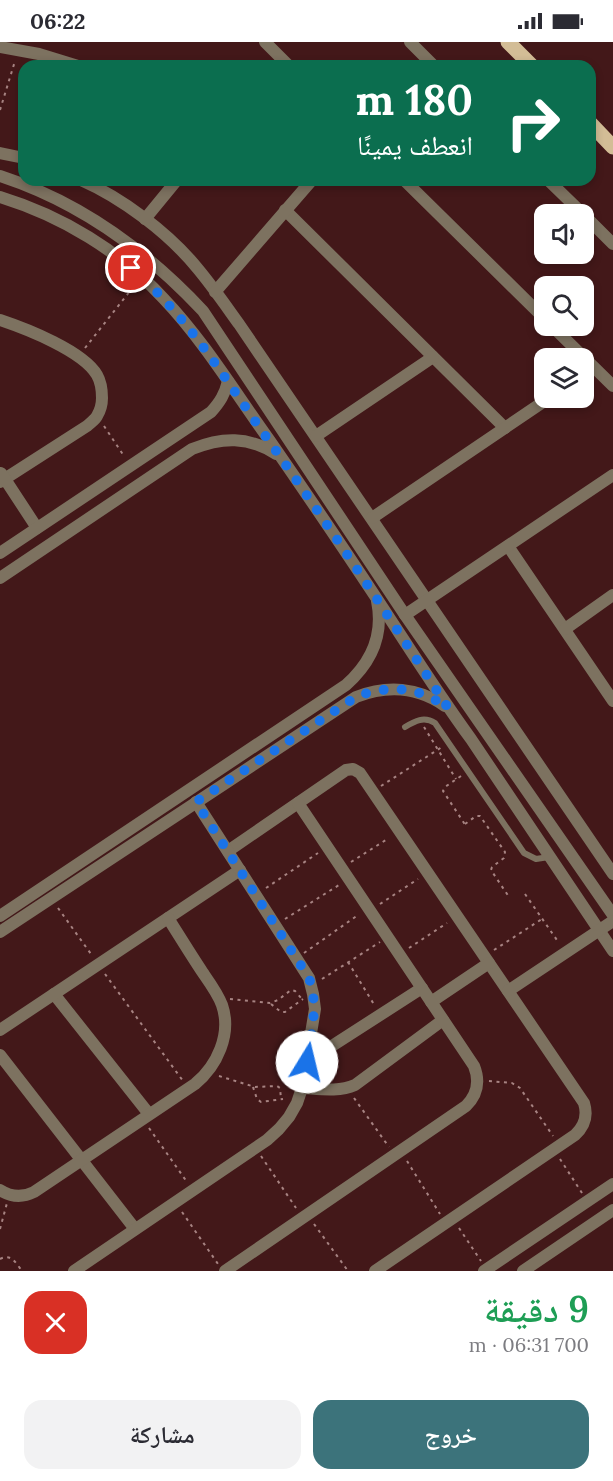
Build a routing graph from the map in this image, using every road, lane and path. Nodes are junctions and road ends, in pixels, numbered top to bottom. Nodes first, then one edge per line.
1 (265, 42) edge
2 (410, 42) edge
3 (508, 42) edge
4 (0, 47) edge
5 (18, 50) junction
6 (279, 56) junction
7 (58, 60) edge
8 (275, 60) edge
9 (283, 60) edge
10 (428, 60) edge
11 (526, 60) edge
12 (0, 110) edge
13 (596, 129) edge
14 (613, 147) edge
15 (0, 153) edge
16 (18, 157) edge
17 (0, 176) edge
18 (18, 183) edge
19 (27, 186) edge
20 (92, 186) edge
21 (172, 186) edge
22 (307, 186) edge
23 (410, 186) edge
24 (554, 186) edge
25 (0, 197) edge
26 (572, 204) edge
27 (285, 210) junction
28 (145, 219) junction
29 (594, 226) edge
30 (613, 244) edge
31 (142, 277) junction
32 (215, 292) junction
33 (534, 308) edge
34 (0, 320) edge
35 (560, 336) edge
36 (570, 348) edge
37 (78, 357) junction
38 (433, 357) junction
39 (594, 374) edge
40 (228, 381) junction
41 (613, 386) edge
42 (534, 408) edge
43 (97, 416) junction
44 (505, 428) junction
45 (316, 436) junction
46 (281, 457) junction
47 (131, 466) junction
48 (613, 475) edge
49 (2, 477) edge
50 (372, 518) junction
51 (37, 528) junction
52 (508, 546) junction
53 (0, 553) edge
54 (0, 578) edge
55 (613, 595) edge
56 (376, 597) junction
57 (428, 600) junction
58 (405, 615) junction
59 (565, 629) junction
60 (613, 701) edge
61 (448, 708) junction
62 (419, 720) junction
63 (405, 727) dead end
64 (449, 742) junction
65 (438, 749) junction
66 (468, 770) junction
67 (456, 779) junction
68 (372, 791) junction
69 (196, 802) junction
70 (298, 803) junction
71 (399, 831) junction
72 (327, 847) junction
73 (228, 851) junction
74 (550, 857) junction
75 (240, 870) junction
76 (428, 873) junction
77 (613, 873) edge
78 (345, 874) junction
79 (256, 894) junction
80 (525, 894) dead end
81 (508, 897) dead end
82 (51, 898) junction
83 (369, 909) junction
84 (613, 915) edge
85 (0, 916) edge
86 (457, 916) junction
87 (168, 918) junction
88 (542, 919) junction
89 (613, 921) edge
90 (276, 925) junction
91 (599, 930) junction
92 (0, 932) edge
93 (387, 937) junction
94 (561, 946) dead end
95 (613, 951) edge
96 (399, 955) junction
97 (297, 958) junction
98 (487, 960) junction
99 (348, 962) junction
100 (99, 964) junction
101 (422, 988) junction
102 (507, 991) junction
103 (309, 993) junction
104 (54, 994) junction
105 (218, 998) junction
106 (431, 1002) junction
107 (270, 1003) junction
108 (381, 1014) junction
109 (443, 1020) junction
110 (0, 1030) edge
111 (0, 1055) edge
112 (307, 1062) junction
113 (207, 1072) junction
114 (478, 1080) junction
115 (252, 1086) junction
116 (188, 1088) junction
117 (302, 1088) junction
118 (347, 1088) junction
119 (281, 1099) junction
120 (297, 1103) junction
121 (145, 1116) junction
122 (557, 1147) junction
123 (256, 1148) junction
124 (398, 1153) junction
125 (81, 1159) junction
126 (613, 1184) edge
127 (192, 1190) junction
128 (4, 1192) edge
129 (175, 1201) junction
130 (584, 1204) junction
131 (613, 1210) edge
132 (305, 1216) junction
133 (449, 1221) junction
134 (592, 1224) junction
135 (0, 1229) edge
136 (135, 1229) junction
137 (0, 1259) edge
138 (485, 1270) edge
139 (22, 1271) edge
140 (74, 1271) edge
141 (224, 1271) edge
142 (348, 1271) edge
143 (375, 1271) edge
144 (523, 1271) edge

1 - 6 street
2 - 10 street
3 - 11 main road
4 - 5 street
5 - 7 street
5 - 12 path
6 - 8 street
6 - 9 street
13 - 14 main road
15 - 16 street
17 - 18 street
19 - 58 street
20 - 28 street
21 - 28 street
22 - 27 street
23 - 33 street
24 - 26 street
25 - 31 street
27 - 32 street
27 - 38 street
28 - 32 street
29 - 30 street
31 - 37 path
31 - 40 street
32 - 45 street
34 - 37 street
35 - 36 street
37 - 43 street
38 - 44 street
38 - 45 street
39 - 41 street
40 - 46 street
40 - 47 street
42 - 44 street
43 - 47 path
43 - 49 street
44 - 50 street
45 - 50 street
46 - 54 street
46 - 56 street
47 - 51 street
48 - 52 street
49 - 51 street
50 - 57 street
51 - 53 street
52 - 57 street
52 - 59 street
55 - 59 street
56 - 61 street
56 - 85 street
57 - 58 street
57 - 77 street
58 - 84 street
59 - 60 street
61 - 69 street
61 - 74 street
62 - 63 lane
62 - 64 lane
62 - 65 path
64 - 65 path
64 - 66 lane
65 - 67 path
65 - 68 path
66 - 67 path
66 - 74 lane
67 - 81 path
68 - 70 street
68 - 71 street
69 - 73 street
69 - 82 street
70 - 72 street
70 - 73 street
71 - 76 street
71 - 78 path
72 - 78 street
72 - 79 path
73 - 75 street
74 - 91 street
75 - 79 street
75 - 87 street
76 - 83 path
76 - 86 street
78 - 83 street
78 - 90 path
79 - 90 street
80 - 88 path
82 - 92 street
82 - 100 path
83 - 93 street
83 - 97 path
86 - 96 path
86 - 98 street
87 - 100 street
87 - 105 street
88 - 94 path
88 - 98 path
89 - 91 street
90 - 97 street
91 - 95 street
91 - 102 street
93 - 96 street
93 - 99 path
96 - 101 street
97 - 103 street
98 - 102 street
98 - 106 street
99 - 103 path
99 - 108 path
100 - 104 street
100 - 116 path
101 - 106 street
101 - 108 street
102 - 122 street
103 - 107 path
103 - 107 path
103 - 112 street
104 - 110 street
104 - 121 street
105 - 107 path
105 - 113 street
106 - 109 street
108 - 112 street
109 - 114 street
109 - 118 street
111 - 125 street
112 - 117 street
113 - 115 path
113 - 116 street
114 - 122 path
114 - 124 street
115 - 119 path
115 - 119 path
116 - 121 street
117 - 118 street
117 - 120 street
118 - 124 path
119 - 120 path
120 - 123 street
121 - 125 street
121 - 127 path
122 - 130 path
122 - 133 street
123 - 127 street
123 - 132 path
124 - 132 street
124 - 133 path
125 - 128 street
125 - 136 street
126 - 130 street
127 - 129 street
128 - 135 path
129 - 136 street
129 - 141 path
130 - 134 street
130 - 138 street
131 - 134 street
132 - 141 street
132 - 142 path
133 - 138 path
133 - 143 street
134 - 144 street
136 - 140 street
137 - 139 path

